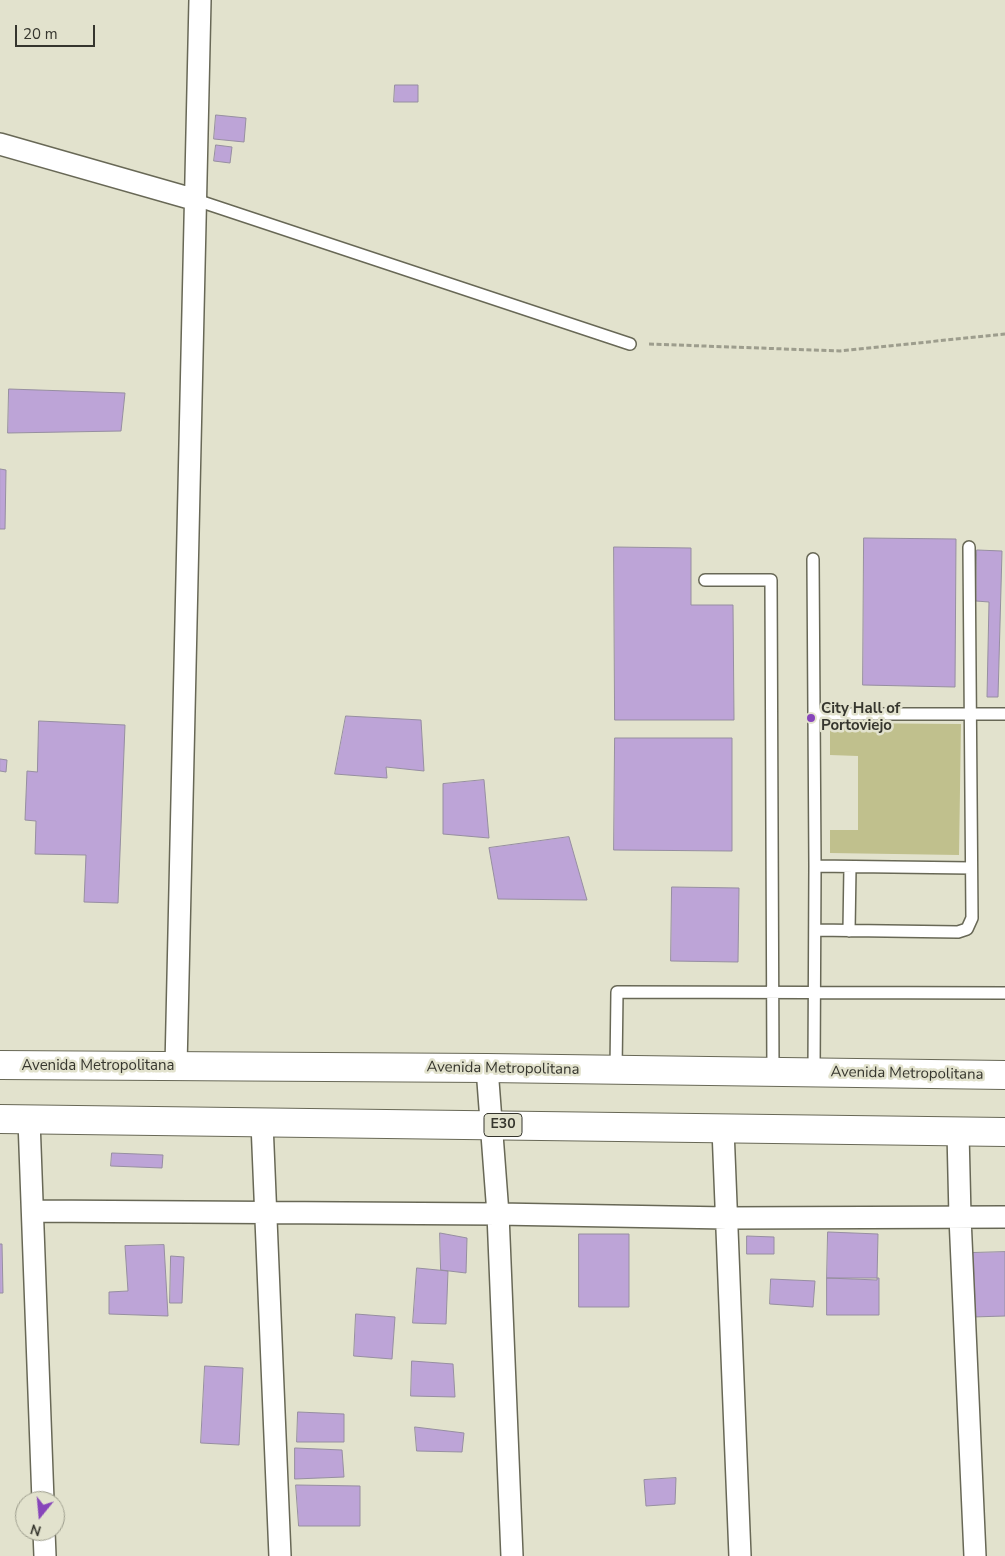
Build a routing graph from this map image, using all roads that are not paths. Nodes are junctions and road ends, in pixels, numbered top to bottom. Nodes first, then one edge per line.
1 (200, 0) edge
2 (0, 144) edge
3 (196, 200) junction
4 (630, 344) road end
5 (969, 547) dead end
6 (813, 558) dead end
7 (705, 580) dead end
8 (814, 714) junction
9 (970, 714) junction
10 (1005, 714) edge
11 (815, 866) junction
12 (850, 867) junction
13 (971, 868) junction
14 (815, 930) junction
15 (850, 931) junction
16 (814, 992) junction
17 (772, 993) junction
18 (1005, 993) edge
19 (0, 1065) edge
20 (176, 1066) junction
21 (487, 1068) junction
22 (616, 1071) junction
23 (772, 1073) junction
24 (814, 1073) junction
25 (1005, 1075) edge
26 (0, 1119) edge
27 (29, 1120) junction
28 (262, 1123) junction
29 (492, 1125) junction
30 (723, 1129) junction
31 (958, 1132) junction
32 (1005, 1132) edge
33 (33, 1211) junction
34 (267, 1212) junction
35 (498, 1214) junction
36 (960, 1217) junction
37 (1005, 1217) edge
38 (727, 1218) junction
39 (43, 1491) edge
40 (44, 1541) edge
41 (45, 1556) edge
42 (280, 1556) edge
43 (512, 1556) edge
44 (740, 1556) edge
45 (974, 1556) edge

1 - 3 street
2 - 3 street
3 - 4 lane
3 - 20 street
5 - 9 lane
6 - 8 lane
7 - 17 lane
8 - 9 lane
8 - 11 lane
9 - 10 lane
9 - 13 lane
11 - 12 lane
11 - 14 lane
12 - 13 lane
12 - 15 lane
13 - 15 lane
14 - 15 lane
14 - 16 lane
16 - 17 lane
16 - 18 lane
16 - 24 lane
17 - 22 lane
17 - 23 lane
19 - 20 highway, Avenida Metropolitana
20 - 21 highway, Avenida Metropolitana
21 - 22 highway, Avenida Metropolitana
21 - 29 street
22 - 23 highway, Avenida Metropolitana
23 - 24 highway, Avenida Metropolitana
24 - 25 highway, Avenida Metropolitana
26 - 27 highway, E30
27 - 28 highway, E30
27 - 33 street
28 - 29 highway, E30
28 - 34 street
29 - 30 highway, E30
29 - 35 street
30 - 31 highway, E30
30 - 38 street
31 - 32 highway, E30
31 - 36 street
33 - 34 street
33 - 39 street
34 - 35 street
34 - 42 street
35 - 38 street
35 - 43 street
36 - 37 street
36 - 38 street
36 - 45 street
38 - 44 street
40 - 41 street

